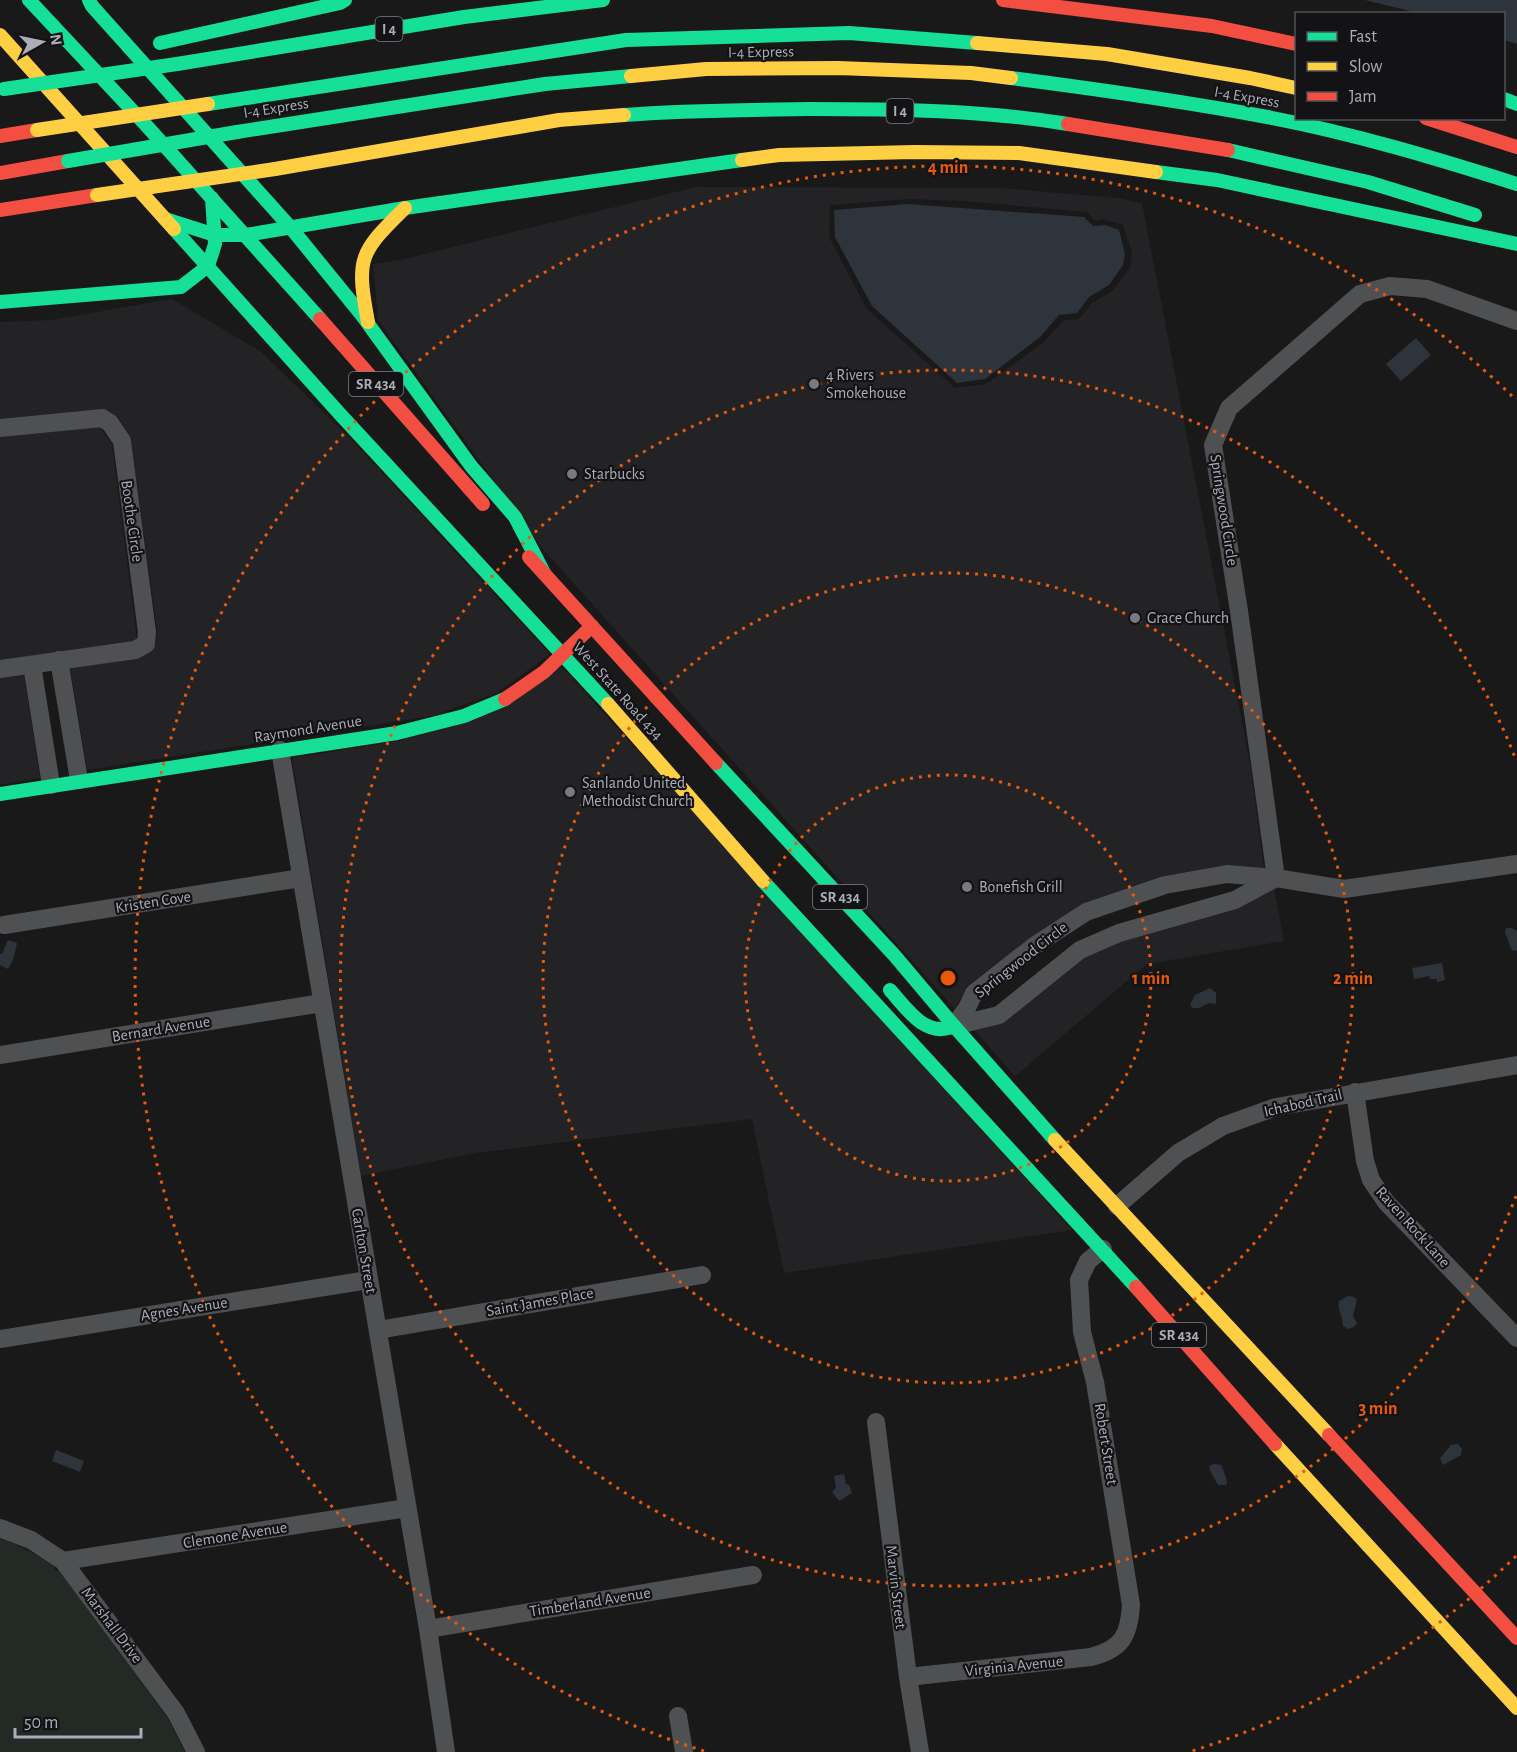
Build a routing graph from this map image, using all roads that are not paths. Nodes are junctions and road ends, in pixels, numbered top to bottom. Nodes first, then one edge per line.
1 (29, 0) edge
2 (89, 0) edge
3 (345, 0) edge
4 (603, 0) edge
5 (1003, 0) edge
6 (1154, 4) dead end
7 (1212, 26) junction
8 (0, 35) edge
9 (1295, 44) edge
10 (1295, 88) edge
11 (2, 89) edge
12 (1432, 120) edge
13 (0, 136) edge
14 (1517, 147) edge
15 (0, 172) edge
16 (1517, 184) edge
17 (212, 198) junction
18 (405, 208) junction
19 (0, 210) edge
20 (165, 219) junction
21 (1485, 219) dead end
22 (291, 228) junction
23 (215, 235) junction
24 (246, 235) junction
25 (1517, 244) edge
26 (208, 266) junction
27 (0, 302) edge
28 (1517, 321) edge
29 (368, 323) junction
30 (0, 428) edge
31 (492, 514) dead end
32 (508, 532) dead end
33 (544, 573) junction
34 (592, 626) junction
35 (563, 654) junction
36 (58, 660) junction
37 (32, 665) junction
38 (0, 669) edge
39 (280, 750) junction
40 (79, 780) junction
41 (51, 785) junction
42 (0, 794) edge
43 (1517, 864) edge
44 (301, 878) junction
45 (1276, 878) junction
46 (789, 910) junction
47 (820, 921) dead end
48 (4, 925) dead end
49 (877, 977) dead end
50 (322, 1003) junction
51 (954, 1026) junction
52 (919, 1050) junction
53 (0, 1055) edge
54 (940, 1056) dead end
55 (1517, 1065) edge
56 (1355, 1092) junction
57 (1016, 1117) dead end
58 (1078, 1165) junction
59 (1117, 1206) junction
60 (1103, 1249) junction
61 (702, 1275) dead end
62 (368, 1280) junction
63 (378, 1330) junction
64 (1517, 1338) edge
65 (0, 1339) edge
66 (876, 1422) dead end
67 (407, 1508) junction
68 (0, 1528) edge
69 (63, 1561) junction
70 (753, 1575) dead end
71 (1404, 1584) junction
72 (1434, 1598) dead end
73 (428, 1629) junction
74 (1517, 1638) edge
75 (1118, 1645) joint
76 (908, 1677) junction
77 (1517, 1708) edge
78 (678, 1716) dead end
79 (196, 1752) edge
80 (446, 1752) edge
81 (684, 1752) edge
82 (920, 1752) edge

1 - 17 main road, SR 434
2 - 22 main road
3 - 11 main road, bridge
4 - 11 main road, I 4, bridge
5 - 7 main road
6 - 7 main road
7 - 9 main road
8 - 20 main road, SR 434
10 - 13 main road, I-4 Express, bridge
12 - 14 main road
15 - 16 main road, I-4 Express, bridge
17 - 23 main road
17 - 24 main road, SR 434
18 - 22 main road
18 - 25 main road
18 - 29 main road
19 - 21 main road, I 4, bridge
20 - 23 main road
20 - 26 main road, SR 434
22 - 24 main road
22 - 29 main road
23 - 24 main road
23 - 26 main road
24 - 31 main road, SR 434
26 - 27 main road
26 - 35 main road, West State Road 434 / SR 434
28 - 45 street, Springwood Circle
29 - 33 main road
30 - 36 street, Boothe Circle
32 - 33 main road, SR 434
33 - 34 main road, SR 434
34 - 35 main road, Raymond Avenue
34 - 51 main road, SR 434
35 - 39 main road, Raymond Avenue
35 - 46 main road, West State Road 434 / SR 434
36 - 37 street, Boothe Circle
36 - 40 street
37 - 38 street, Boothe Circle
37 - 41 street
39 - 40 main road, Raymond Avenue
39 - 44 street, Carlton Street
40 - 41 main road, Raymond Avenue
41 - 42 main road, Raymond Avenue
43 - 45 street, Springwood Circle
44 - 48 street, Kristen Cove
44 - 50 street, Carlton Street
45 - 51 street, Springwood Circle
45 - 51 street, Springwood Circle
46 - 47 main road
46 - 52 main road, SR 434
49 - 51 main road
50 - 53 street, Bernard Avenue
50 - 62 street, Carlton Street
51 - 58 main road, SR 434
52 - 54 main road
52 - 60 main road, SR 434
55 - 56 street, Ichabod Trail
56 - 59 street, Ichabod Trail
56 - 64 street, Raven Rock Lane
57 - 58 main road
58 - 59 main road, SR 434
59 - 74 main road, SR 434
60 - 71 main road, SR 434
60 - 75 street, Robert Street
61 - 63 street, Saint James Place
62 - 63 street, Carlton Street
62 - 65 street, Agnes Avenue
63 - 67 street, Carlton Street
66 - 76 street, Marvin Street
67 - 69 street, Clemone Avenue
67 - 73 street, Carlton Street
68 - 69 street, Marshall Drive
69 - 79 street, Marshall Drive
70 - 73 street, Timberland Avenue
71 - 72 main road
71 - 77 main road, SR 434
73 - 80 street, Carlton Street
75 - 76 street, Virginia Avenue
76 - 82 street, Marvin Street
78 - 81 street

